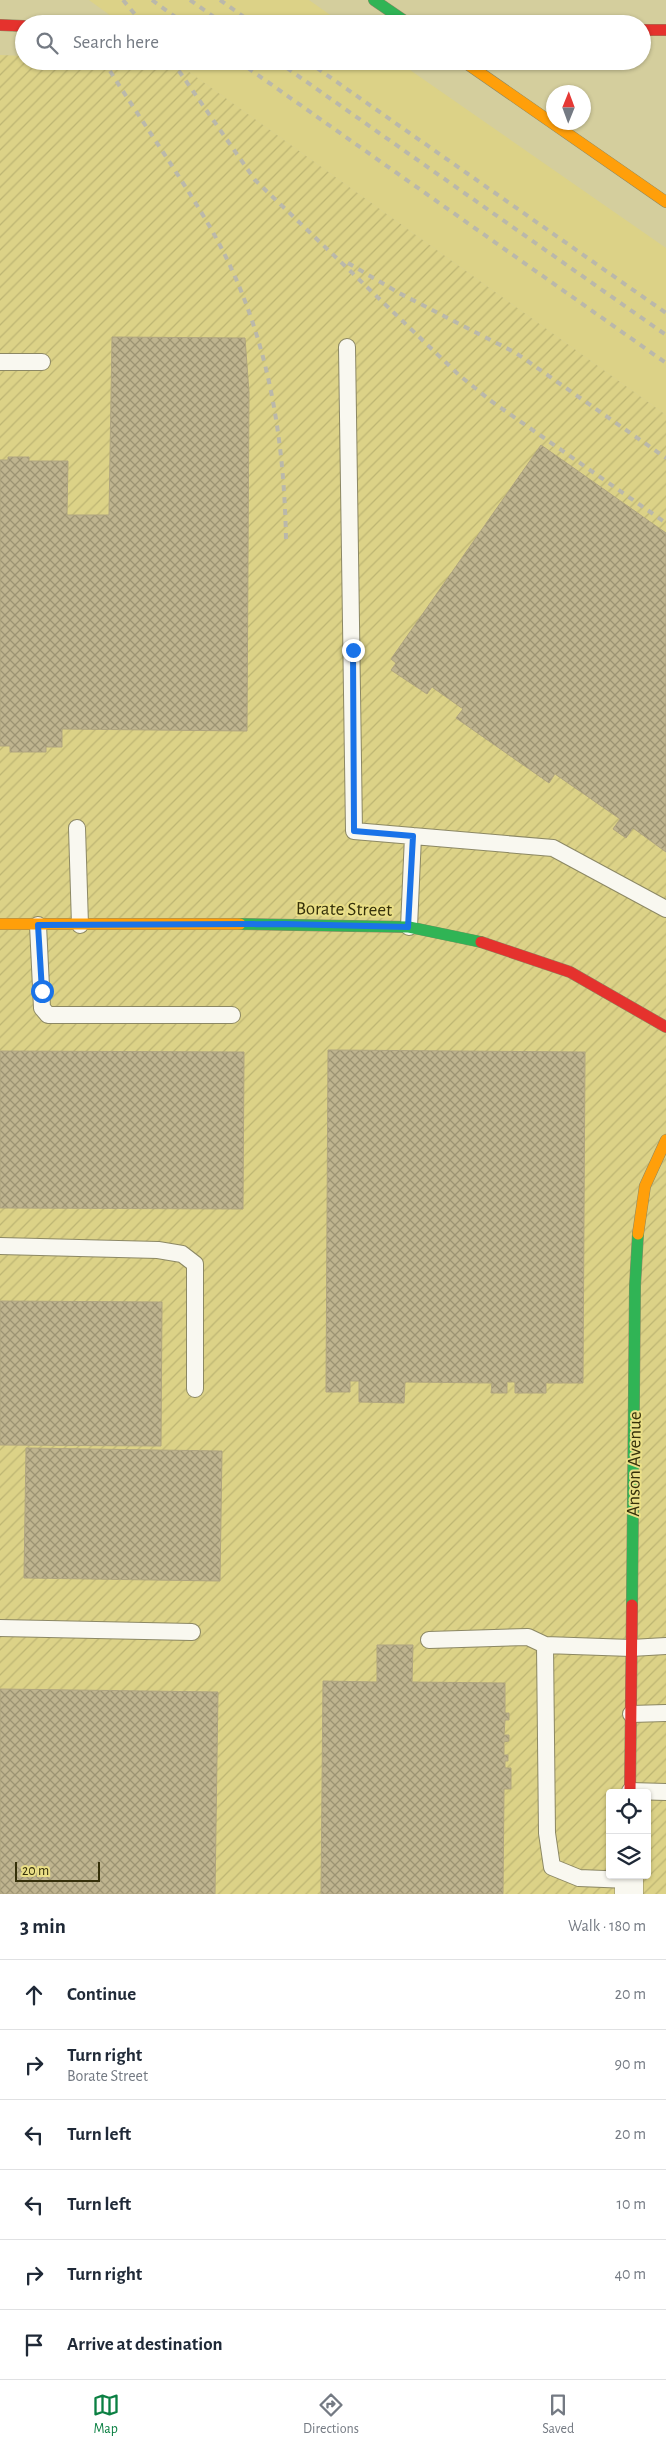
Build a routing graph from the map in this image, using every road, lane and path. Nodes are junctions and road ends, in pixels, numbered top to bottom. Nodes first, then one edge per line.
1 (374, 0) edge
2 (396, 15) edge
3 (0, 25) edge
4 (15, 26) edge
5 (651, 30) edge
6 (666, 30) edge
7 (476, 70) edge
8 (666, 202) edge
9 (347, 348) dead end
10 (0, 362) edge
11 (42, 362) dead end
12 (78, 828) dead end
13 (413, 836) junction
14 (666, 909) edge
15 (0, 924) edge
16 (38, 925) junction
17 (80, 925) junction
18 (408, 927) junction
19 (232, 1015) dead end
20 (666, 1027) edge
21 (666, 1140) edge
22 (0, 1246) edge
23 (195, 1389) dead end
24 (0, 1628) edge
25 (192, 1632) dead end
26 (429, 1640) dead end
27 (545, 1645) junction
28 (666, 1646) edge
29 (631, 1648) junction
30 (666, 1713) edge
31 (631, 1714) junction
32 (630, 1789) edge
33 (651, 1792) edge
34 (666, 1792) edge
35 (629, 1883) edge

1 - 2 street
3 - 4 street
5 - 6 street
7 - 8 street
9 - 13 lane
10 - 11 lane
12 - 17 lane
13 - 14 lane
13 - 18 lane
15 - 16 street, Borate Street
16 - 17 street, Borate Street
16 - 19 lane
17 - 18 street, Borate Street
18 - 20 street, Borate Street
21 - 29 street, Anson Avenue
22 - 23 lane
24 - 25 lane
26 - 27 lane
27 - 29 lane
27 - 35 lane
28 - 29 lane
29 - 31 street, Anson Avenue
30 - 31 lane
31 - 32 street, Anson Avenue
33 - 34 lane

